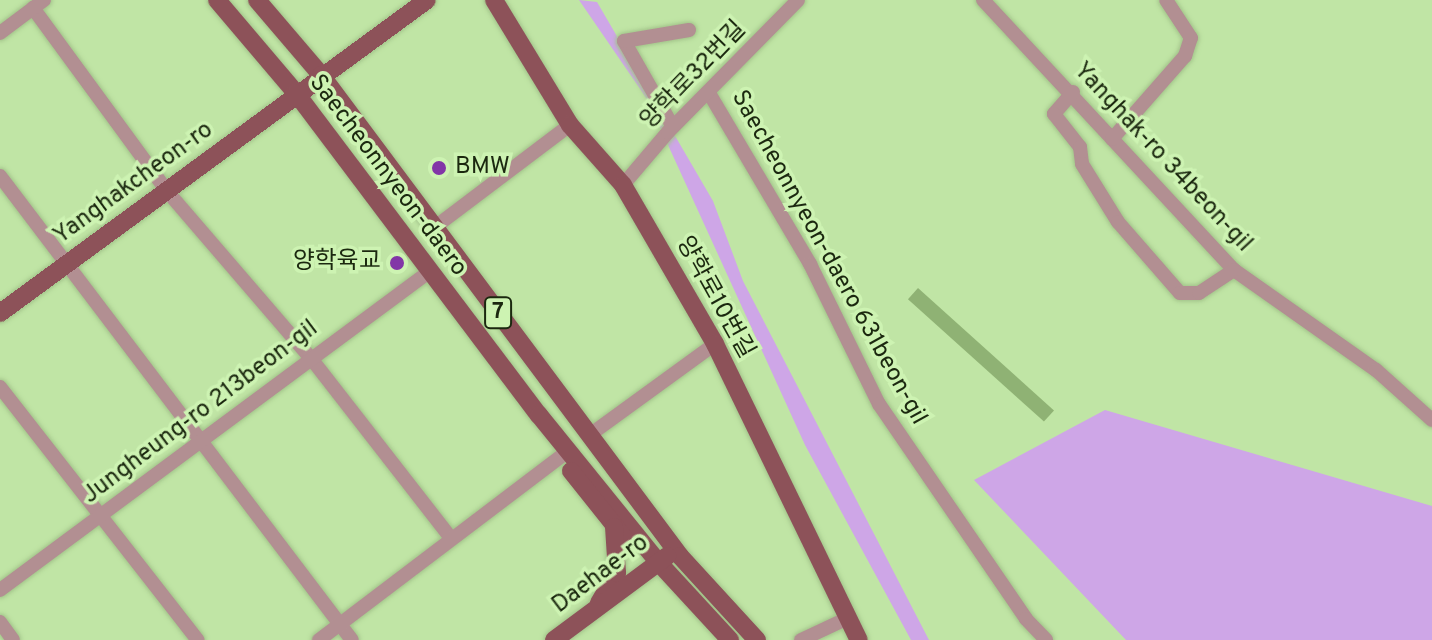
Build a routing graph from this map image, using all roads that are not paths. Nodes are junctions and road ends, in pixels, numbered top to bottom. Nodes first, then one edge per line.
1 (217, 0) edge
2 (257, 0) edge
3 (427, 0) edge
4 (494, 0) edge
5 (798, 0) edge
6 (983, 0) edge
7 (1166, 0) edge
8 (38, 4) edge
9 (689, 30) dead end
10 (0, 33) edge
11 (321, 75) junction
12 (1073, 92) junction
13 (296, 93) junction
14 (709, 93) junction
15 (570, 125) junction
16 (673, 127) junction
17 (1112, 139) junction
18 (0, 176) edge
19 (623, 185) junction
20 (167, 191) junction
21 (435, 227) junction
22 (67, 264) junction
23 (1234, 270) junction
24 (429, 272) junction
25 (0, 313) edge
26 (715, 344) junction
27 (310, 357) junction
28 (0, 387) edge
29 (539, 415) junction
30 (1432, 420) edge
31 (591, 434) junction
32 (201, 439) junction
33 (560, 457) junction
34 (99, 517) junction
35 (614, 527) junction
36 (450, 537) junction
37 (678, 552) junction
38 (655, 566) junction
39 (0, 590) edge
40 (595, 610) junction
41 (848, 618) junction
42 (0, 622) edge
43 (339, 624) junction
44 (13, 640) edge
45 (198, 640) edge
46 (319, 640) edge
47 (352, 640) edge
48 (554, 640) edge
49 (714, 640) edge
50 (730, 640) edge
51 (757, 640) edge
52 (769, 640) edge
53 (801, 640) edge
54 (859, 640) edge
55 (1046, 640) edge

1 - 13 main road, Saecheonnyeon-daero / 7
2 - 11 main road, Saecheonnyeon-daero / 7
3 - 11 main road, Yanghakcheon-ro
4 - 15 main road, 양학로10번길
5 - 14 street, 양학로32번길
6 - 12 street, Yanghak-ro 34beon-gil
7 - 17 street
8 - 10 street
8 - 20 street
9 - 16 street
11 - 13 main road, Yanghakcheon-ro
11 - 21 main road, Saecheonnyeon-daero / 7
12 - 17 street, Yanghak-ro 34beon-gil
12 - 23 street
13 - 20 main road, Yanghakcheon-ro
13 - 24 main road, Saecheonnyeon-daero / 7
14 - 16 street, 양학로32번길
14 - 55 street, Saecheonnyeon-daero 631beon-gil
15 - 19 main road, 양학로10번길
15 - 21 street
16 - 19 street, 양학로32번길
17 - 23 street, Yanghak-ro 34beon-gil
18 - 22 street
19 - 26 main road, 양학로10번길
20 - 22 main road, Yanghakcheon-ro
20 - 27 street
21 - 31 main road, Saecheonnyeon-daero / 7
22 - 25 main road, Yanghakcheon-ro
22 - 32 street
23 - 30 street, Yanghak-ro 34beon-gil
24 - 27 street, Jungheung-ro 213beon-gil
24 - 29 main road, Saecheonnyeon-daero / 7
26 - 31 street
26 - 41 main road, 양학로10번길
27 - 32 street, Jungheung-ro 213beon-gil
27 - 36 street
28 - 34 street
29 - 33 main road
29 - 38 main road, Saecheonnyeon-daero / 7
31 - 37 main road, Saecheonnyeon-daero / 7
32 - 34 street, Jungheung-ro 213beon-gil
32 - 43 street
33 - 35 main road
33 - 36 street
34 - 39 street, Jungheung-ro 213beon-gil
34 - 45 street
35 - 38 main road
35 - 40 main road
36 - 43 street
37 - 38 main road, Daehae-ro
37 - 51 main road, Saecheonnyeon-daero / 7
37 - 52 main road
38 - 40 main road, Daehae-ro
38 - 49 main road
38 - 50 main road, Saecheonnyeon-daero
40 - 48 main road, Daehae-ro
41 - 53 street
41 - 54 main road, 양학로10번길
42 - 44 street
43 - 46 street
43 - 47 street

